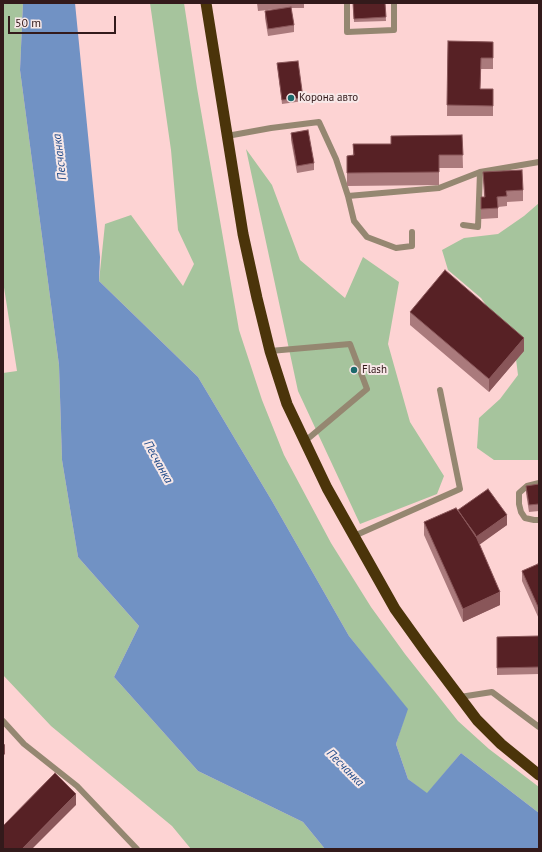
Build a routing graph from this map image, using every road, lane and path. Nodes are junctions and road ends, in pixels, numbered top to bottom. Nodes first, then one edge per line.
1 (206, 3) edge
2 (347, 3) edge
3 (394, 3) edge
4 (227, 136) junction
5 (539, 162) edge
6 (480, 172) junction
7 (348, 196) junction
8 (463, 225) dead end
9 (412, 232) dead end
10 (270, 351) junction
11 (440, 390) dead end
12 (304, 442) junction
13 (539, 483) edge
14 (539, 520) edge
15 (354, 536) junction
16 (460, 697) junction
17 (3, 721) edge
18 (539, 727) edge
19 (539, 775) edge
20 (138, 849) edge

1 - 4 highway
2 - 3 lane
4 - 7 lane
4 - 10 highway
5 - 6 lane
6 - 7 lane
6 - 8 lane
7 - 9 lane
10 - 12 highway
10 - 12 lane
11 - 15 lane
12 - 15 highway
13 - 14 lane
15 - 16 highway
16 - 18 lane
16 - 19 highway
17 - 20 lane

